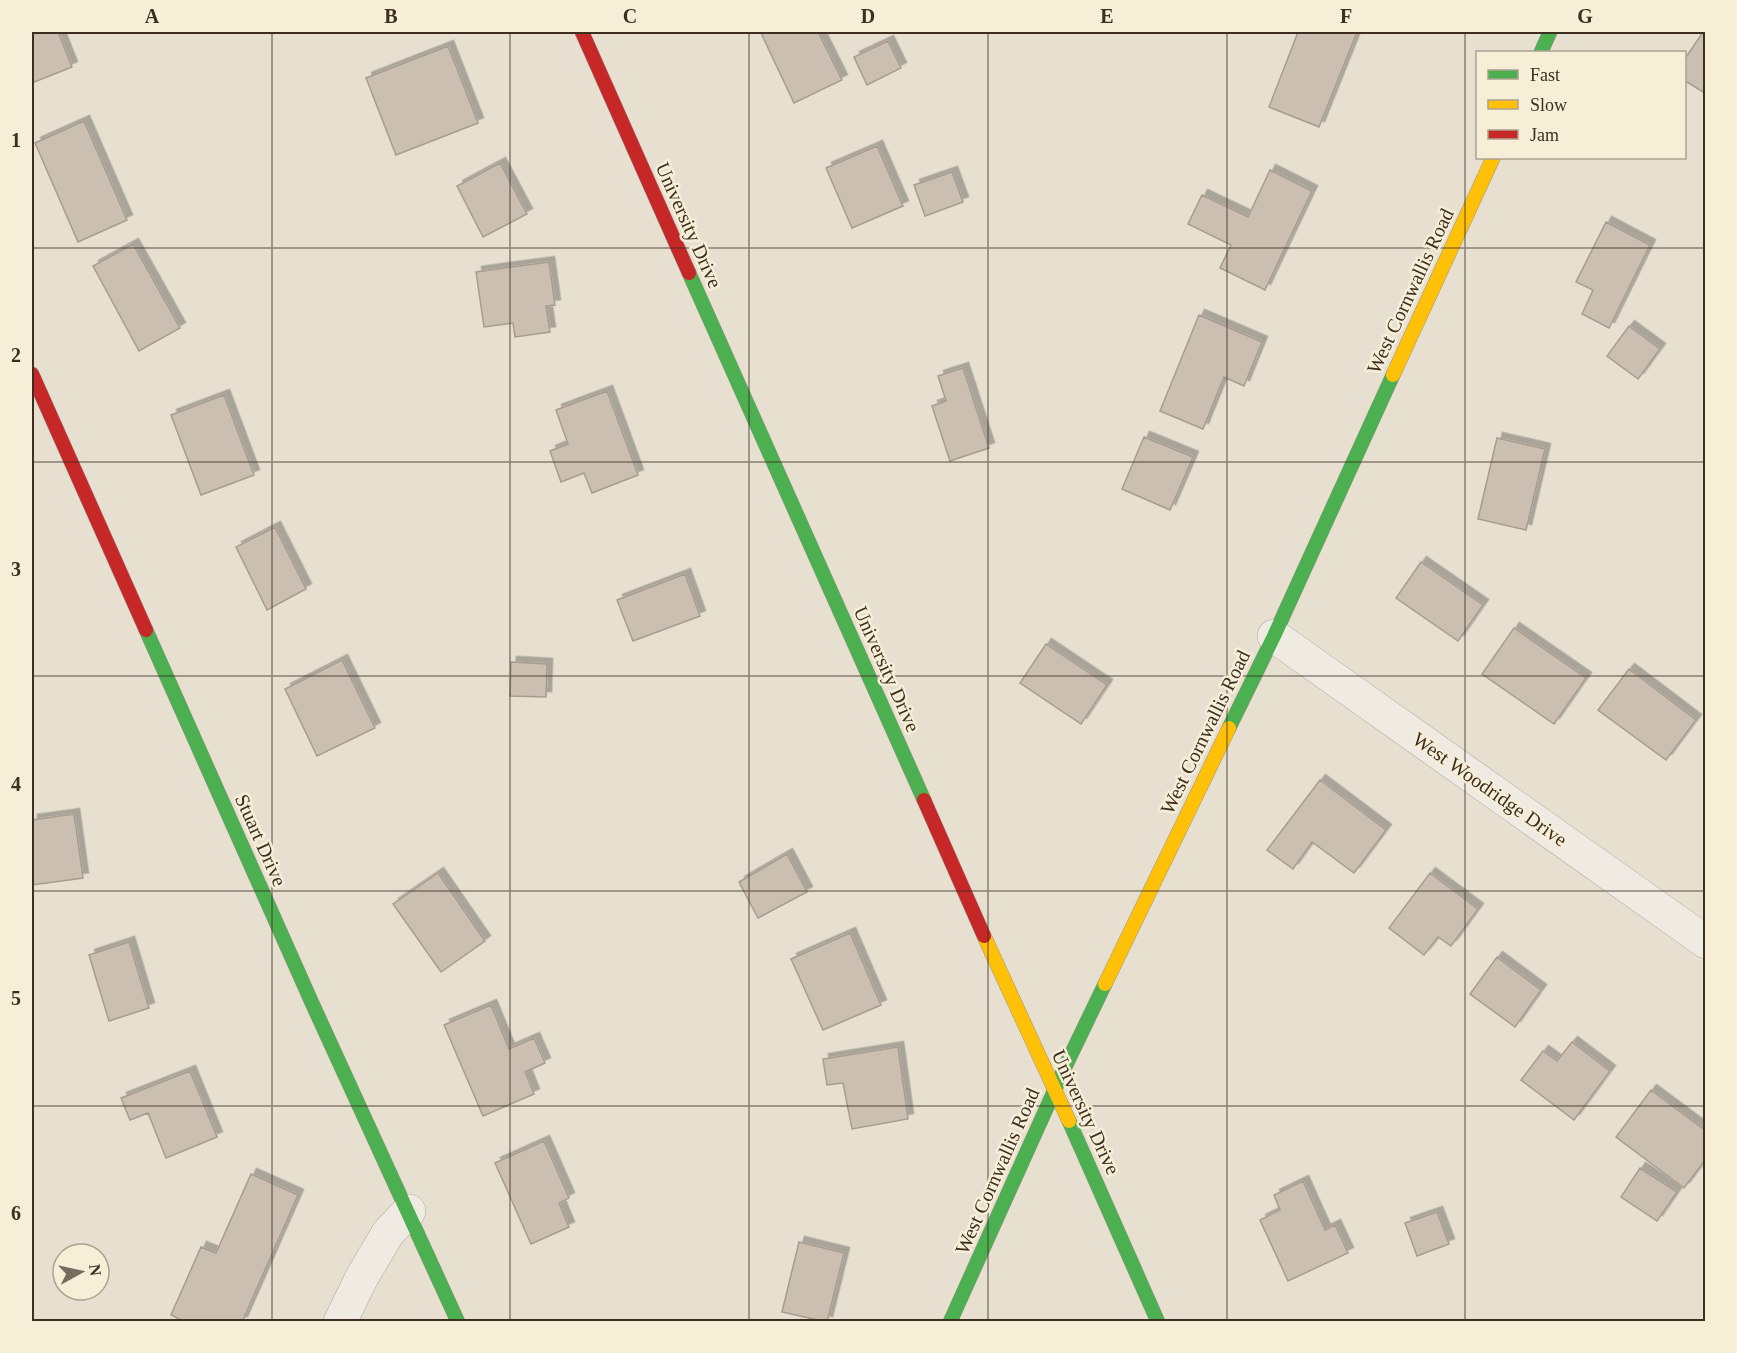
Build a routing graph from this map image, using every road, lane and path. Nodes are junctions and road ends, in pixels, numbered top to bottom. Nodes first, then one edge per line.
1 (582, 32) edge
2 (1550, 32) edge
3 (1541, 51) edge
4 (1493, 159) edge
5 (32, 374) edge
6 (1274, 636) junction
7 (1706, 942) edge
8 (1054, 1092) junction
9 (409, 1211) junction
10 (339, 1322) edge
11 (458, 1322) edge
12 (950, 1322) edge
13 (1158, 1322) edge

1 - 8 street, University Drive
2 - 3 street
4 - 6 street, West Cornwallis Road
5 - 9 street, Stuart Drive
6 - 7 street, West Woodridge Drive
6 - 8 street, West Cornwallis Road
8 - 12 street, West Cornwallis Road
8 - 13 street, University Drive
9 - 10 street
9 - 11 street, Stuart Drive

